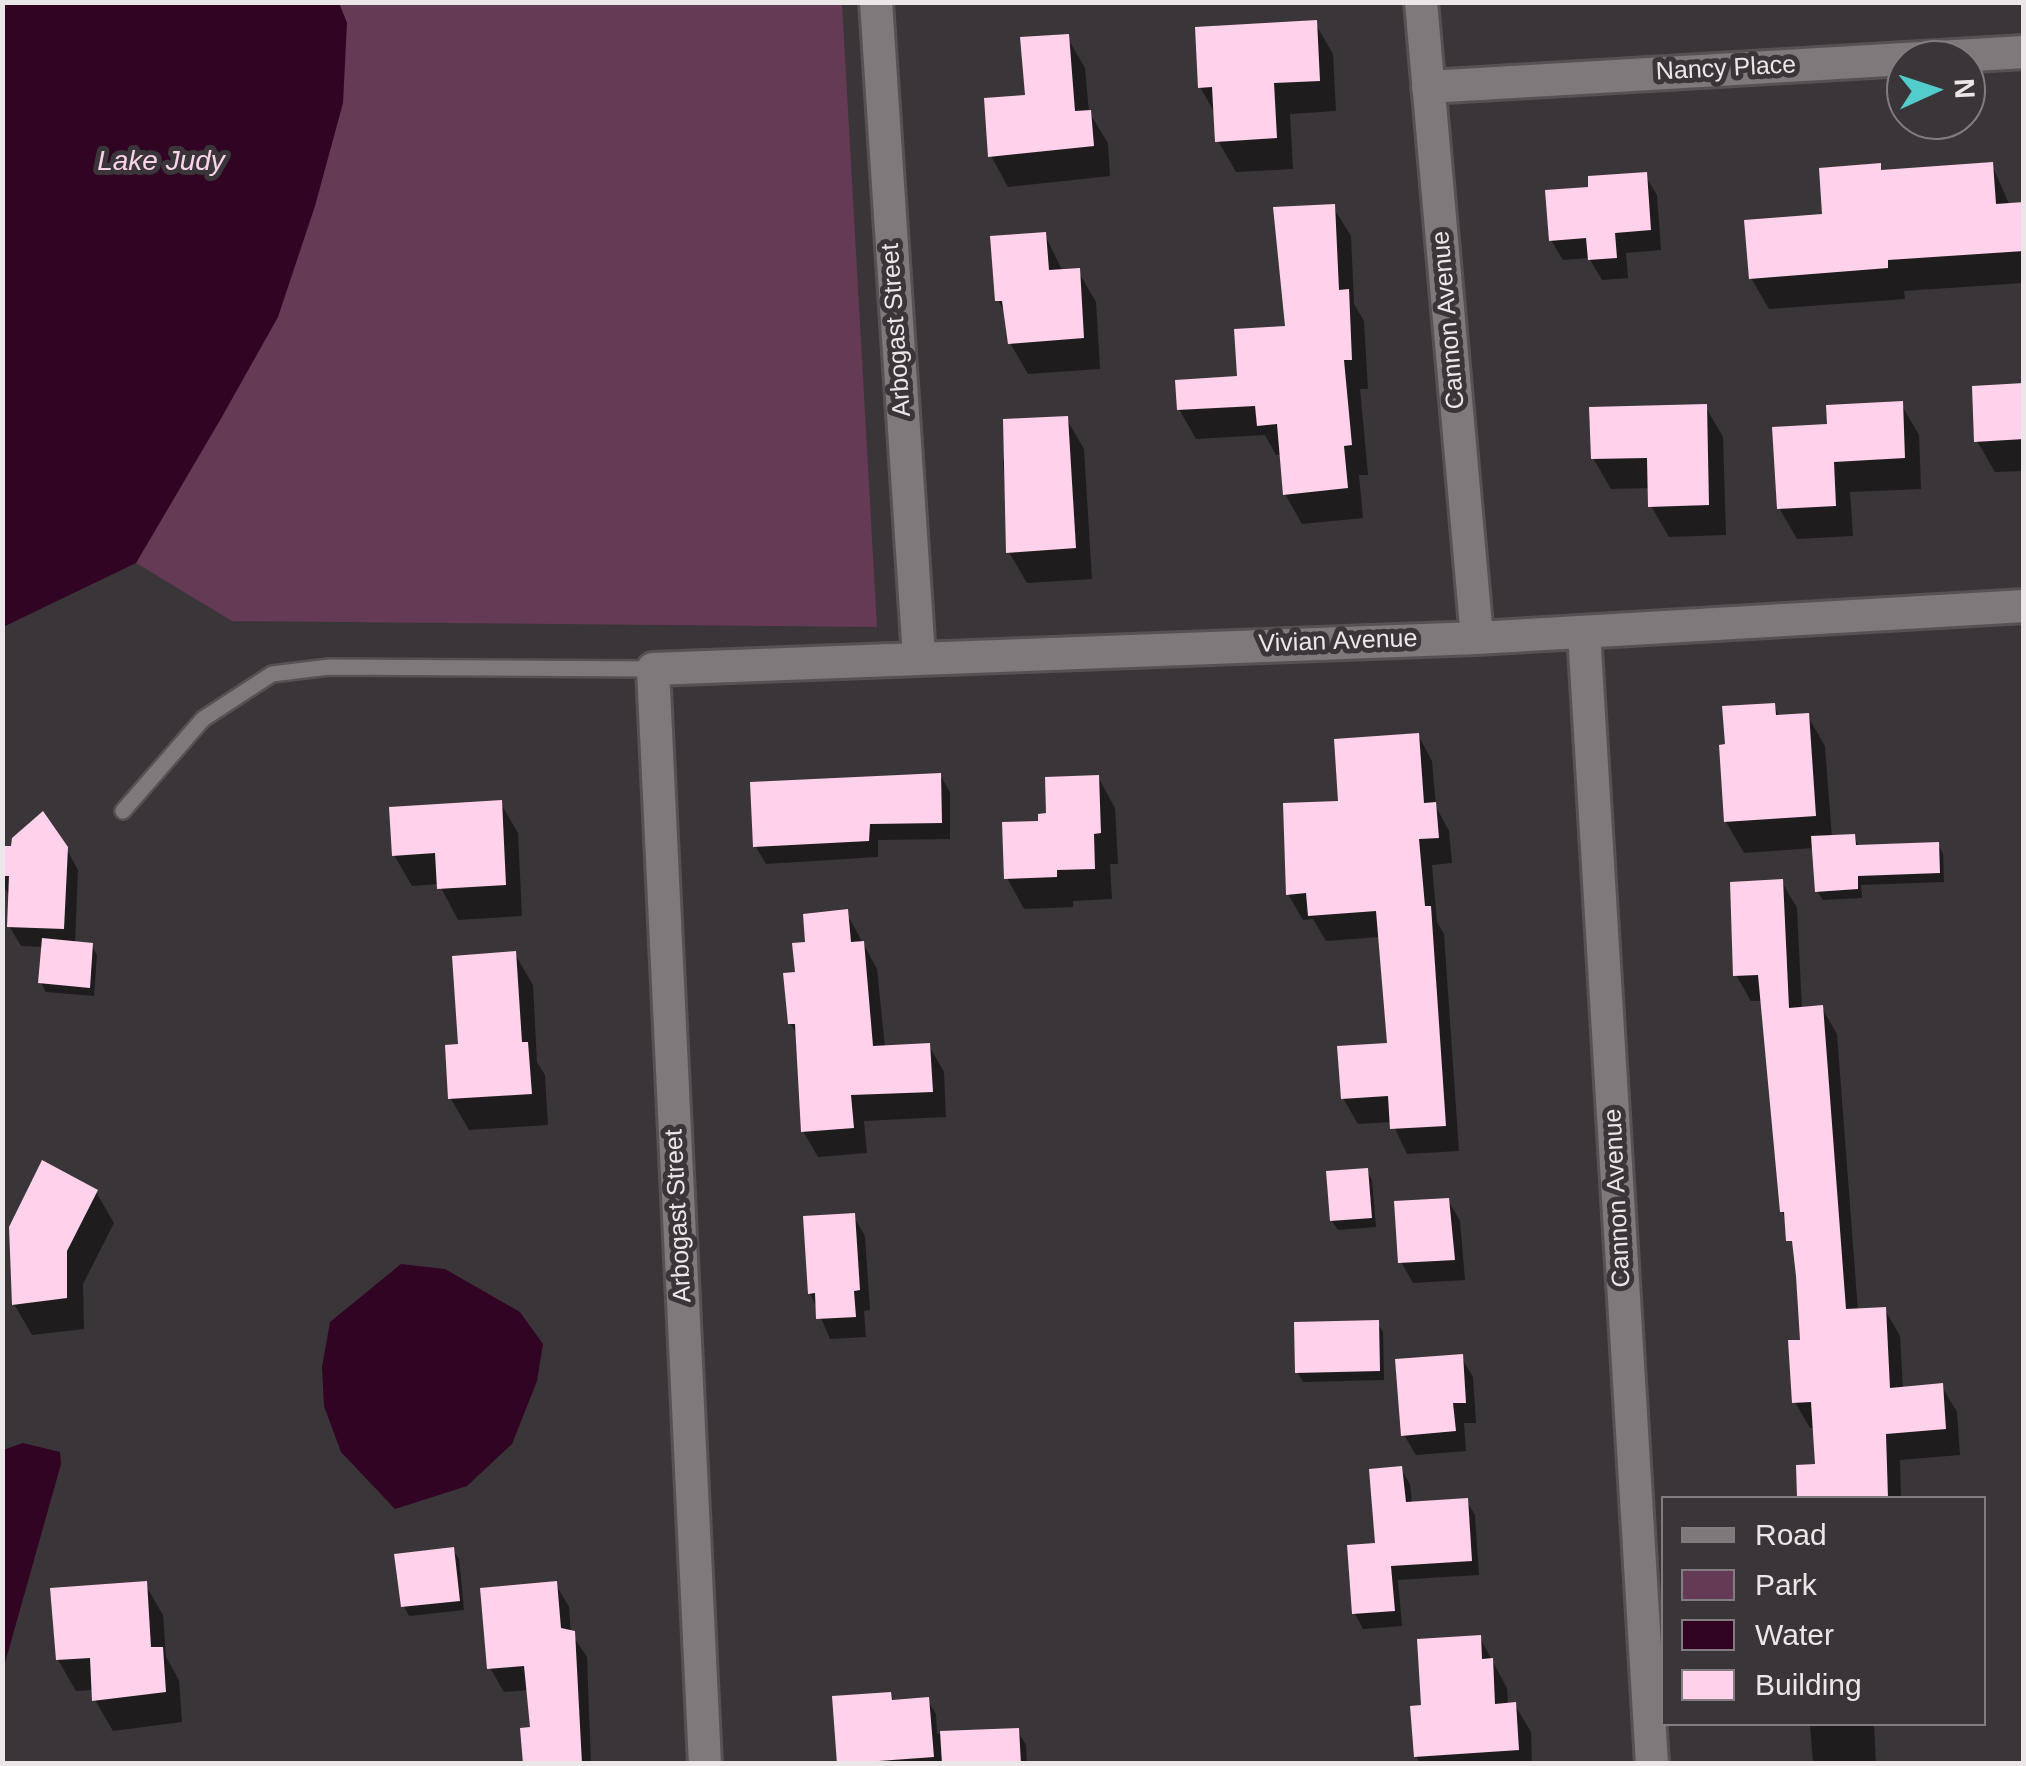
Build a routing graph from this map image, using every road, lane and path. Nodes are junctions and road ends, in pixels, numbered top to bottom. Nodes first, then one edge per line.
1 (876, 2) edge
2 (1421, 2) edge
3 (2024, 52) edge
4 (1428, 87) junction
5 (2024, 606) edge
6 (1584, 632) junction
7 (1477, 638) junction
8 (919, 657) junction
9 (653, 668) junction
10 (123, 811) dead end
11 (704, 1764) edge
12 (1652, 1764) edge

1 - 8 street, Arbogast Street
2 - 4 street, Cannon Avenue
3 - 4 street, Nancy Place
4 - 7 street, Cannon Avenue
5 - 6 street, Vivian Avenue
6 - 7 street, Vivian Avenue
6 - 12 street, Cannon Avenue
7 - 8 street, Vivian Avenue
8 - 9 street, Vivian Avenue
9 - 10 lane
9 - 11 street, Arbogast Street

